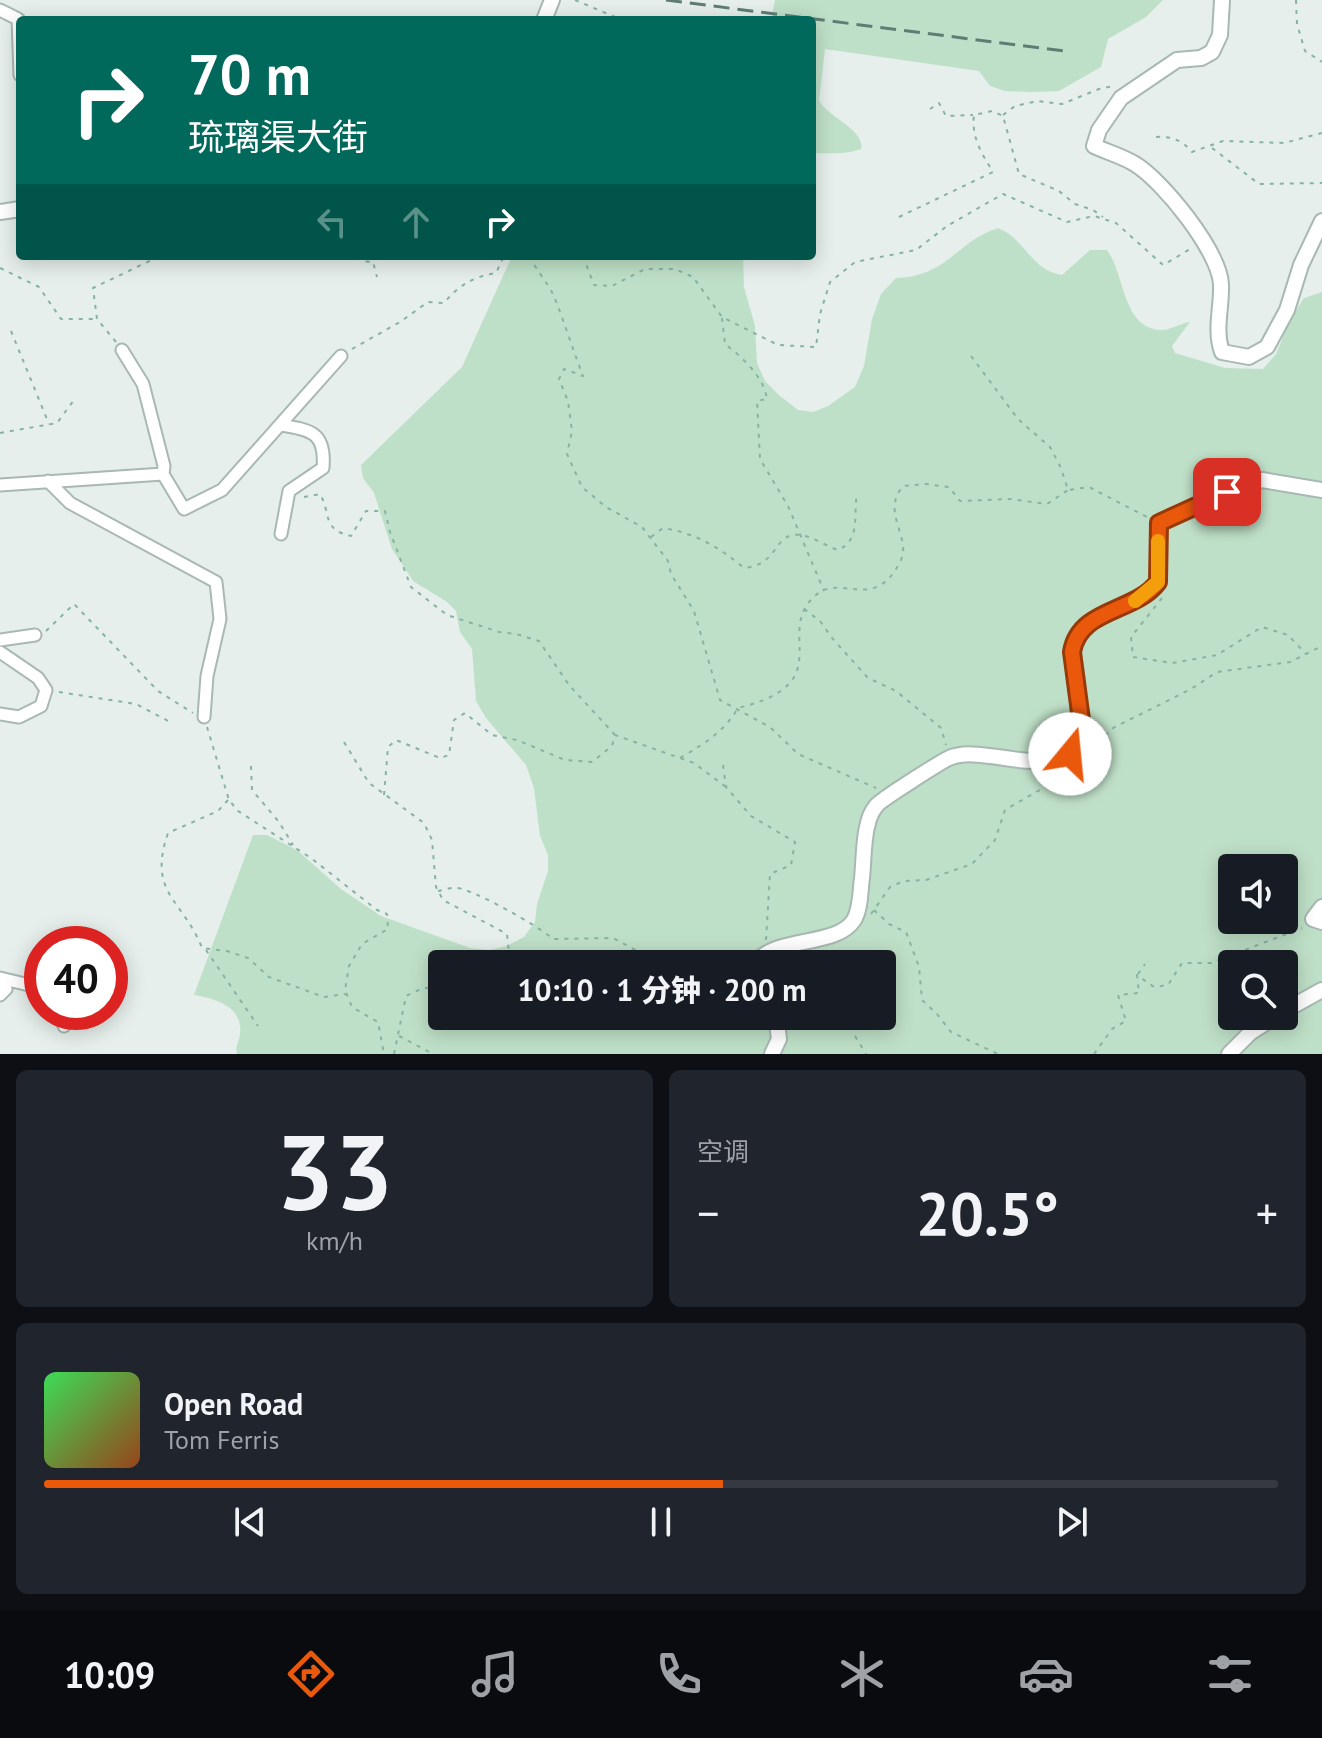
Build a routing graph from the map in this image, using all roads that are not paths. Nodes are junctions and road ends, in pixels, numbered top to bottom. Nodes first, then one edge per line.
1 (1222, 0) edge
2 (1322, 221) edge
3 (122, 350) road end
4 (341, 356) road end
5 (280, 425) junction
6 (163, 474) junction
7 (48, 481) junction
8 (0, 485) edge
9 (1322, 490) edge
10 (281, 534) dead end
11 (35, 635) road end
12 (0, 640) edge
13 (0, 652) edge
14 (0, 714) edge
15 (204, 717) road end
16 (1322, 907) edge
17 (1320, 922) edge
18 (787, 950) edge
19 (0, 978) edge
20 (24, 984) edge
21 (1322, 990) edge
22 (0, 995) edge
23 (1298, 1003) edge
24 (778, 1030) edge
25 (1255, 1030) edge
26 (772, 1054) edge
27 (1229, 1054) edge

1 - 2 street
3 - 6 street
4 - 5 street
5 - 6 street
5 - 10 street
6 - 7 street
7 - 8 street
7 - 15 street
9 - 18 street
11 - 12 street
13 - 14 street
16 - 17 street
19 - 20 street
19 - 22 street
21 - 23 street
24 - 26 street
25 - 27 street

